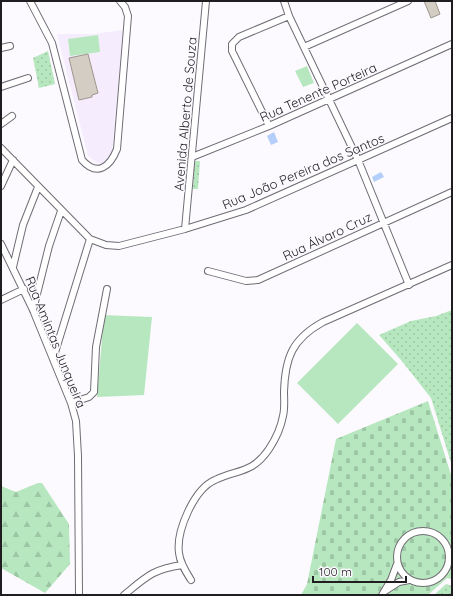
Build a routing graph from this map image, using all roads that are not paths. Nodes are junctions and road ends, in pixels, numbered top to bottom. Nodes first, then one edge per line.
1 (30, 1) edge
2 (120, 1) edge
3 (206, 1) edge
4 (284, 1) edge
5 (408, 1) edge
6 (289, 16) junction
7 (452, 44) edge
8 (10, 46) dead end
9 (304, 47) junction
10 (1, 48) edge
11 (28, 78) dead end
12 (1, 87) edge
13 (328, 99) junction
14 (12, 116) dead end
15 (452, 118) edge
16 (1, 124) edge
17 (270, 126) junction
18 (1, 148) edge
19 (192, 158) junction
20 (13, 160) junction
21 (358, 160) junction
22 (1, 186) edge
23 (38, 187) junction
24 (452, 192) edge
25 (61, 211) junction
26 (383, 222) junction
27 (185, 229) junction
28 (90, 239) junction
29 (1, 244) edge
30 (452, 265) edge
31 (13, 267) junction
32 (208, 271) dead end
33 (409, 285) junction
34 (24, 289) junction
35 (107, 289) dead end
36 (1, 300) edge
37 (33, 310) junction
38 (53, 359) junction
39 (71, 403) junction
40 (397, 564) junction
41 (182, 566) junction
42 (191, 580) dead end
43 (409, 580) junction
44 (383, 594) edge
45 (79, 595) edge
46 (124, 595) edge

1 - 2 street
3 - 19 street, Avenida Alberto de Souza
4 - 6 street
5 - 9 street
6 - 9 street
6 - 17 street
7 - 13 street, Rua Tenente Porteira
8 - 10 street
9 - 13 street
11 - 12 street
13 - 17 street, Rua Tenente Porteira
13 - 21 street
14 - 16 street
15 - 21 street, Rua João Pereira dos Santos
17 - 19 street, Rua Tenente Porteira
18 - 20 street
19 - 27 street, Avenida Alberto de Souza
20 - 22 street
20 - 23 street
21 - 26 street
21 - 27 street, Rua João Pereira dos Santos
23 - 25 street
23 - 31 street
24 - 26 street, Rua Álvaro Cruz
25 - 28 street
25 - 37 street
26 - 32 street, Rua Álvaro Cruz
26 - 33 street
27 - 28 street, Rua João Pereira dos Santos
28 - 38 street
29 - 31 street, Rua Amintas Junqueira
30 - 33 street
31 - 34 street, Rua Amintas Junqueira
33 - 41 street
34 - 36 street
34 - 37 street, Rua Amintas Junqueira
35 - 39 street
37 - 38 street, Rua Amintas Junqueira
38 - 39 street, Rua Amintas Junqueira
39 - 45 street, Rua Amintas Junqueira
40 - 43 street
40 - 43 street
40 - 44 street
41 - 42 street
41 - 46 street
43 - 44 street

